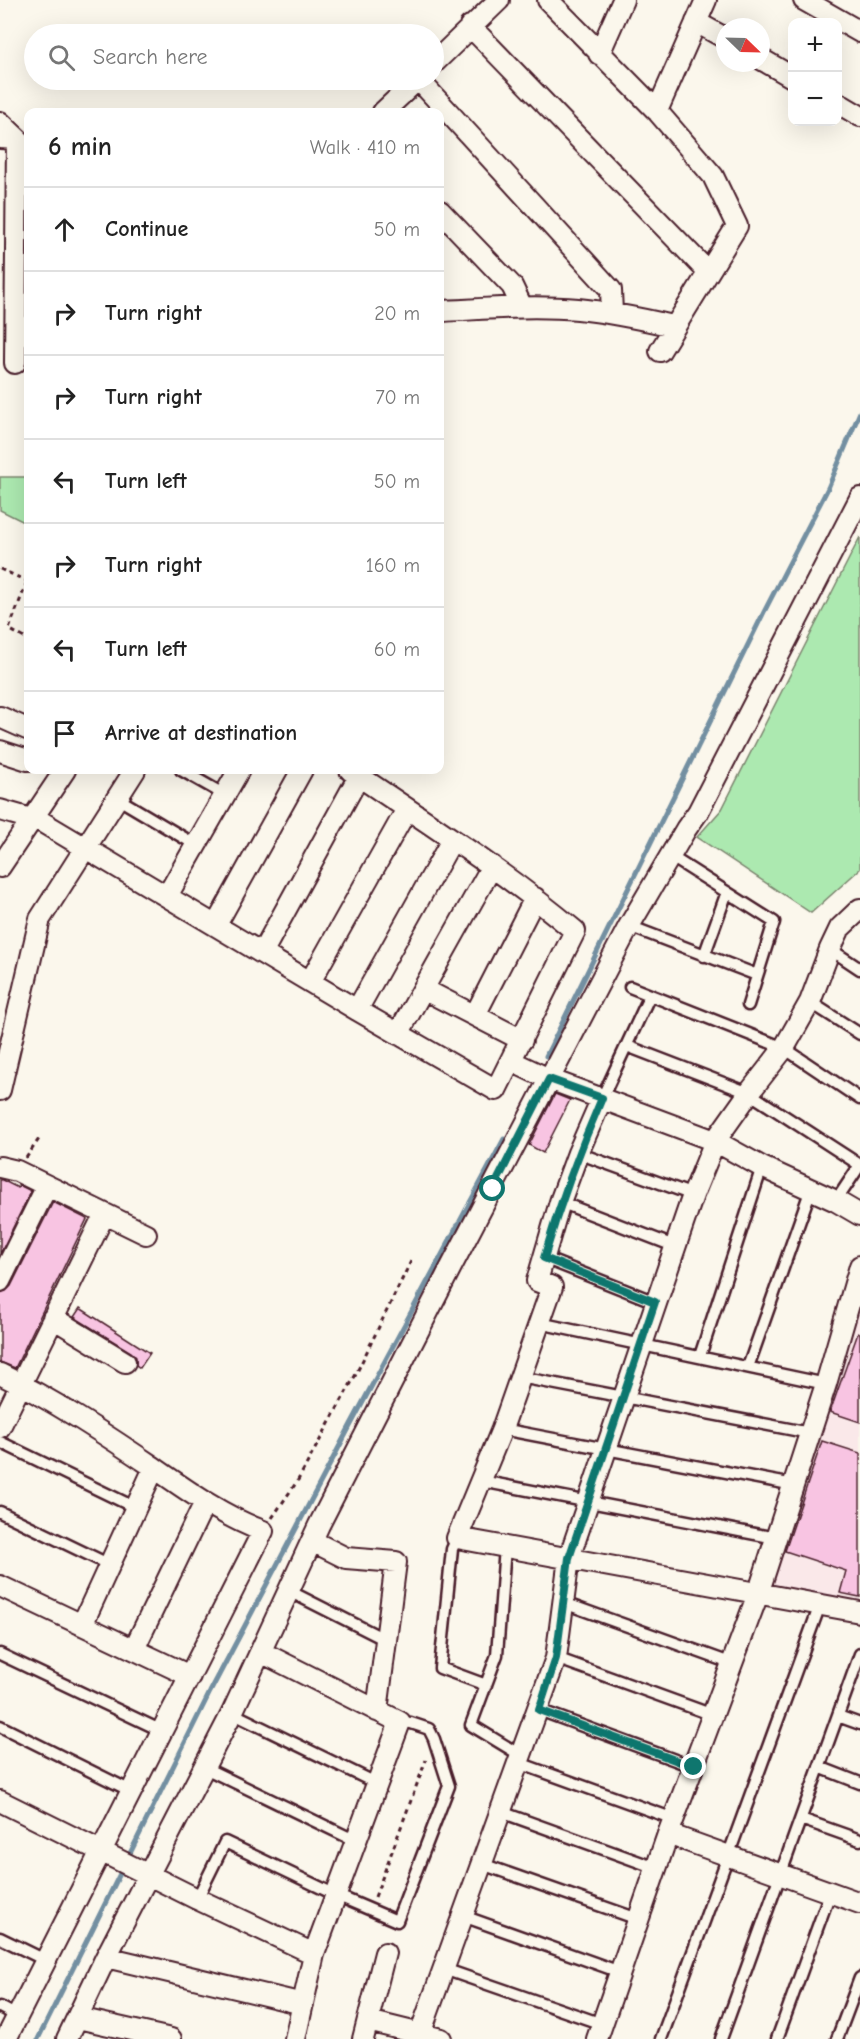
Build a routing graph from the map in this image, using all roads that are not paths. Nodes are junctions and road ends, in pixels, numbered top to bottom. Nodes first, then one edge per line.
1 (499, 0) edge
2 (548, 0) edge
3 (623, 0) edge
4 (706, 0) edge
5 (804, 0) edge
6 (696, 22) junction
7 (470, 26) junction
8 (860, 32) edge
9 (716, 33) edge
10 (444, 53) edge
11 (599, 54) junction
12 (770, 64) edge
13 (788, 75) edge
14 (407, 90) edge
15 (427, 90) edge
16 (842, 106) edge
17 (386, 108) edge
18 (444, 108) edge
19 (444, 108) edge
20 (657, 111) junction
21 (860, 116) edge
22 (0, 123) edge
23 (15, 142) edge
24 (8, 214) edge
25 (444, 215) edge
26 (708, 272) junction
27 (8, 289) edge
28 (522, 307) junction
29 (444, 311) edge
30 (612, 313) junction
31 (673, 326) junction
32 (660, 351) dead end
33 (14, 363) edge
34 (860, 498) edge
35 (0, 717) edge
36 (24, 728) edge
37 (0, 751) edge
38 (24, 759) edge
39 (59, 774) edge
40 (132, 774) edge
41 (188, 774) edge
42 (237, 774) edge
43 (301, 774) edge
44 (354, 774) edge
45 (356, 774) edge
46 (225, 795) junction
47 (117, 798) junction
48 (407, 809) junction
49 (0, 810) edge
50 (31, 819) junction
51 (452, 840) junction
52 (196, 845) junction
53 (86, 847) junction
54 (670, 856) junction
55 (492, 866) junction
56 (0, 867) edge
57 (727, 892) junction
58 (167, 896) junction
59 (536, 898) junction
60 (860, 909) edge
61 (216, 925) junction
62 (629, 926) junction
63 (830, 949) junction
64 (262, 953) junction
65 (704, 956) junction
66 (860, 969) edge
67 (757, 975) junction
68 (310, 982) junction
69 (630, 987) dead end
70 (423, 989) junction
71 (650, 995) junction
72 (810, 1002) junction
73 (748, 1005) dead end
74 (357, 1010) junction
75 (475, 1015) junction
76 (398, 1034) junction
77 (860, 1034) edge
78 (522, 1040) junction
79 (627, 1046) junction
80 (5, 1047) edge
81 (784, 1048) junction
82 (511, 1061) junction
83 (549, 1079) junction
84 (0, 1090) edge
85 (749, 1093) junction
86 (602, 1098) junction
87 (860, 1099) edge
88 (715, 1142) junction
89 (578, 1153) junction
90 (860, 1165) edge
91 (762, 1167) junction
92 (8, 1169) edge
93 (47, 1186) junction
94 (811, 1189) junction
95 (693, 1195) junction
96 (836, 1201) junction
97 (560, 1202) junction
98 (104, 1215) junction
99 (860, 1215) edge
100 (146, 1234) dead end
101 (674, 1246) junction
102 (544, 1258) junction
103 (860, 1266) edge
104 (0, 1281) edge
105 (655, 1302) junction
106 (53, 1318) junction
107 (539, 1323) junction
108 (640, 1344) junction
109 (700, 1356) junction
110 (125, 1362) dead end
111 (748, 1367) junction
112 (0, 1374) edge
113 (520, 1377) junction
114 (21, 1384) junction
115 (826, 1384) junction
116 (622, 1397) junction
117 (0, 1426) edge
118 (502, 1429) junction
119 (810, 1433) junction
120 (0, 1442) edge
121 (606, 1448) junction
122 (154, 1468) junction
123 (481, 1481) junction
124 (794, 1485) junction
125 (205, 1502) junction
126 (587, 1502) junction
127 (136, 1508) junction
128 (0, 1512) edge
129 (457, 1538) junction
130 (776, 1538) junction
131 (312, 1541) junction
132 (505, 1547) junction
133 (569, 1558) junction
134 (110, 1565) junction
135 (0, 1586) edge
136 (289, 1591) junction
137 (758, 1594) junction
138 (564, 1603) junction
139 (820, 1605) junction
140 (860, 1612) edge
141 (82, 1624) junction
142 (386, 1640) junction
143 (134, 1649) junction
144 (261, 1652) junction
145 (0, 1654) edge
146 (556, 1658) junction
147 (859, 1662) edge
148 (733, 1664) junction
149 (190, 1676) junction
150 (486, 1685) junction
151 (539, 1710) junction
152 (377, 1711) junction
153 (232, 1713) junction
154 (713, 1714) junction
155 (838, 1716) junction
156 (400, 1722) junction
157 (860, 1724) edge
158 (0, 1726) edge
159 (162, 1731) junction
160 (520, 1759) junction
161 (694, 1767) junction
162 (819, 1767) junction
163 (205, 1768) junction
164 (860, 1783) edge
165 (378, 1784) junction
166 (131, 1791) junction
167 (0, 1801) edge
168 (501, 1812) junction
169 (801, 1819) junction
170 (671, 1827) junction
171 (860, 1840) edge
172 (356, 1841) junction
173 (103, 1852) junction
174 (728, 1855) junction
175 (482, 1864) junction
176 (656, 1868) junction
177 (141, 1871) junction
178 (781, 1875) junction
179 (830, 1893) junction
180 (336, 1895) junction
181 (197, 1899) junction
182 (860, 1904) edge
183 (463, 1916) junction
184 (638, 1919) junction
185 (0, 1938) edge
186 (385, 1953) dead end
187 (314, 1954) junction
188 (106, 1957) junction
189 (45, 1959) junction
190 (444, 1969) junction
191 (620, 1972) junction
192 (860, 1978) edge
193 (303, 2004) junction
194 (9, 2012) edge
195 (78, 2018) junction
196 (366, 2030) edge
197 (103, 2031) edge
198 (600, 2031) edge
199 (420, 2034) junction
200 (6, 2039) edge
201 (67, 2039) edge
202 (167, 2039) edge
203 (295, 2039) edge
204 (441, 2039) edge
205 (660, 2039) edge
206 (721, 2039) edge
207 (777, 2039) edge
208 (837, 2039) edge

1 - 7 street
2 - 11 street
3 - 11 street
4 - 6 street
5 - 8 street
6 - 9 street
6 - 20 street
7 - 10 street
7 - 26 street
11 - 20 street
12 - 13 street
14 - 17 street
15 - 18 street
16 - 21 street
19 - 30 street
20 - 26 street
22 - 23 street
23 - 24 street
24 - 27 street
25 - 28 street
26 - 31 street
27 - 33 street
28 - 29 street
28 - 30 street
30 - 31 street
31 - 32 street
34 - 54 street
35 - 36 street
37 - 38 street
39 - 50 street
40 - 47 street
41 - 46 lane
42 - 46 street
43 - 61 street
44 - 64 street
45 - 48 street
46 - 52 street
47 - 52 lane
47 - 53 street
48 - 51 street
48 - 68 street
49 - 50 street
50 - 53 street
50 - 56 street
51 - 55 street
51 - 74 street
52 - 58 street
53 - 58 street
53 - 80 street
54 - 57 lane
54 - 62 street
55 - 59 street
55 - 70 street
57 - 65 lane
57 - 67 lane
58 - 61 street
59 - 75 street
59 - 78 street
60 - 63 street
61 - 64 street
62 - 65 lane
62 - 83 street
63 - 66 lane
63 - 72 street
64 - 68 street
65 - 67 lane
67 - 73 lane
68 - 74 street
69 - 71 lane
70 - 75 street
70 - 76 street
71 - 79 lane
71 - 81 lane
72 - 77 lane
72 - 81 street
74 - 76 street
75 - 78 street
76 - 82 street
78 - 82 street
79 - 85 lane
79 - 86 lane
80 - 84 street
81 - 85 street
81 - 87 lane
82 - 83 street
83 - 86 street
83 - 131 street
85 - 88 street
85 - 90 lane
86 - 88 street
86 - 89 street
88 - 91 street
88 - 95 street
89 - 95 lane
89 - 97 street
90 - 96 lane
91 - 94 street
91 - 109 lane
92 - 93 street
93 - 98 street
93 - 104 street
94 - 96 street
94 - 111 lane
95 - 101 street
96 - 99 street
97 - 101 lane
97 - 102 street
98 - 100 street
98 - 106 street
101 - 105 street
102 - 105 lane
102 - 107 street
103 - 115 street
105 - 108 street
106 - 110 street
106 - 114 street
107 - 108 lane
107 - 113 street
108 - 109 lane
108 - 116 street
109 - 111 lane
111 - 115 lane
112 - 114 street
113 - 116 lane
113 - 118 street
114 - 117 street
114 - 122 street
115 - 119 street
116 - 119 lane
116 - 121 street
118 - 121 lane
118 - 123 street
119 - 124 street
120 - 127 lane
121 - 124 lane
121 - 126 street
122 - 125 street
122 - 127 street
123 - 126 lane
123 - 129 street
124 - 130 street
125 - 143 street
125 - 149 street
126 - 130 lane
126 - 133 street
127 - 134 street
128 - 134 lane
129 - 132 street
129 - 150 lane
130 - 137 street
131 - 136 street
131 - 142 street
132 - 133 street
132 - 150 lane
133 - 137 street
133 - 138 street
134 - 141 street
135 - 141 street
136 - 142 lane
136 - 144 street
137 - 139 street
137 - 148 street
138 - 146 street
138 - 148 lane
139 - 140 street
139 - 174 lane
141 - 143 street
142 - 152 street
143 - 149 street
144 - 152 street
144 - 153 street
145 - 159 lane
146 - 151 street
146 - 154 lane
147 - 155 lane
148 - 154 street
149 - 159 street
150 - 160 lane
151 - 160 street
151 - 161 lane
152 - 156 street
153 - 163 street
153 - 165 lane
154 - 161 street
155 - 157 lane
155 - 162 lane
156 - 165 street
156 - 180 lane
158 - 166 lane
159 - 166 street
160 - 168 street
160 - 170 lane
161 - 170 street
162 - 164 lane
162 - 169 lane
163 - 172 lane
163 - 177 street
165 - 172 street
166 - 173 street
167 - 173 street
168 - 175 street
168 - 176 lane
169 - 171 lane
169 - 178 lane
170 - 174 street
170 - 176 street
172 - 180 street
173 - 177 street
173 - 189 street
174 - 178 street
174 - 205 lane
175 - 183 street
175 - 184 lane
176 - 184 street
177 - 181 street
177 - 188 street
178 - 179 street
178 - 206 lane
179 - 182 street
179 - 207 lane
180 - 181 lane
180 - 187 street
181 - 187 street
183 - 190 street
183 - 191 lane
184 - 191 street
185 - 189 lane
186 - 196 street
187 - 193 street
188 - 193 street
188 - 195 street
189 - 194 street
190 - 198 lane
190 - 199 street
191 - 198 street
192 - 208 lane
193 - 203 street
194 - 200 street
195 - 197 street
195 - 201 street
196 - 199 street
197 - 202 street
199 - 204 street

